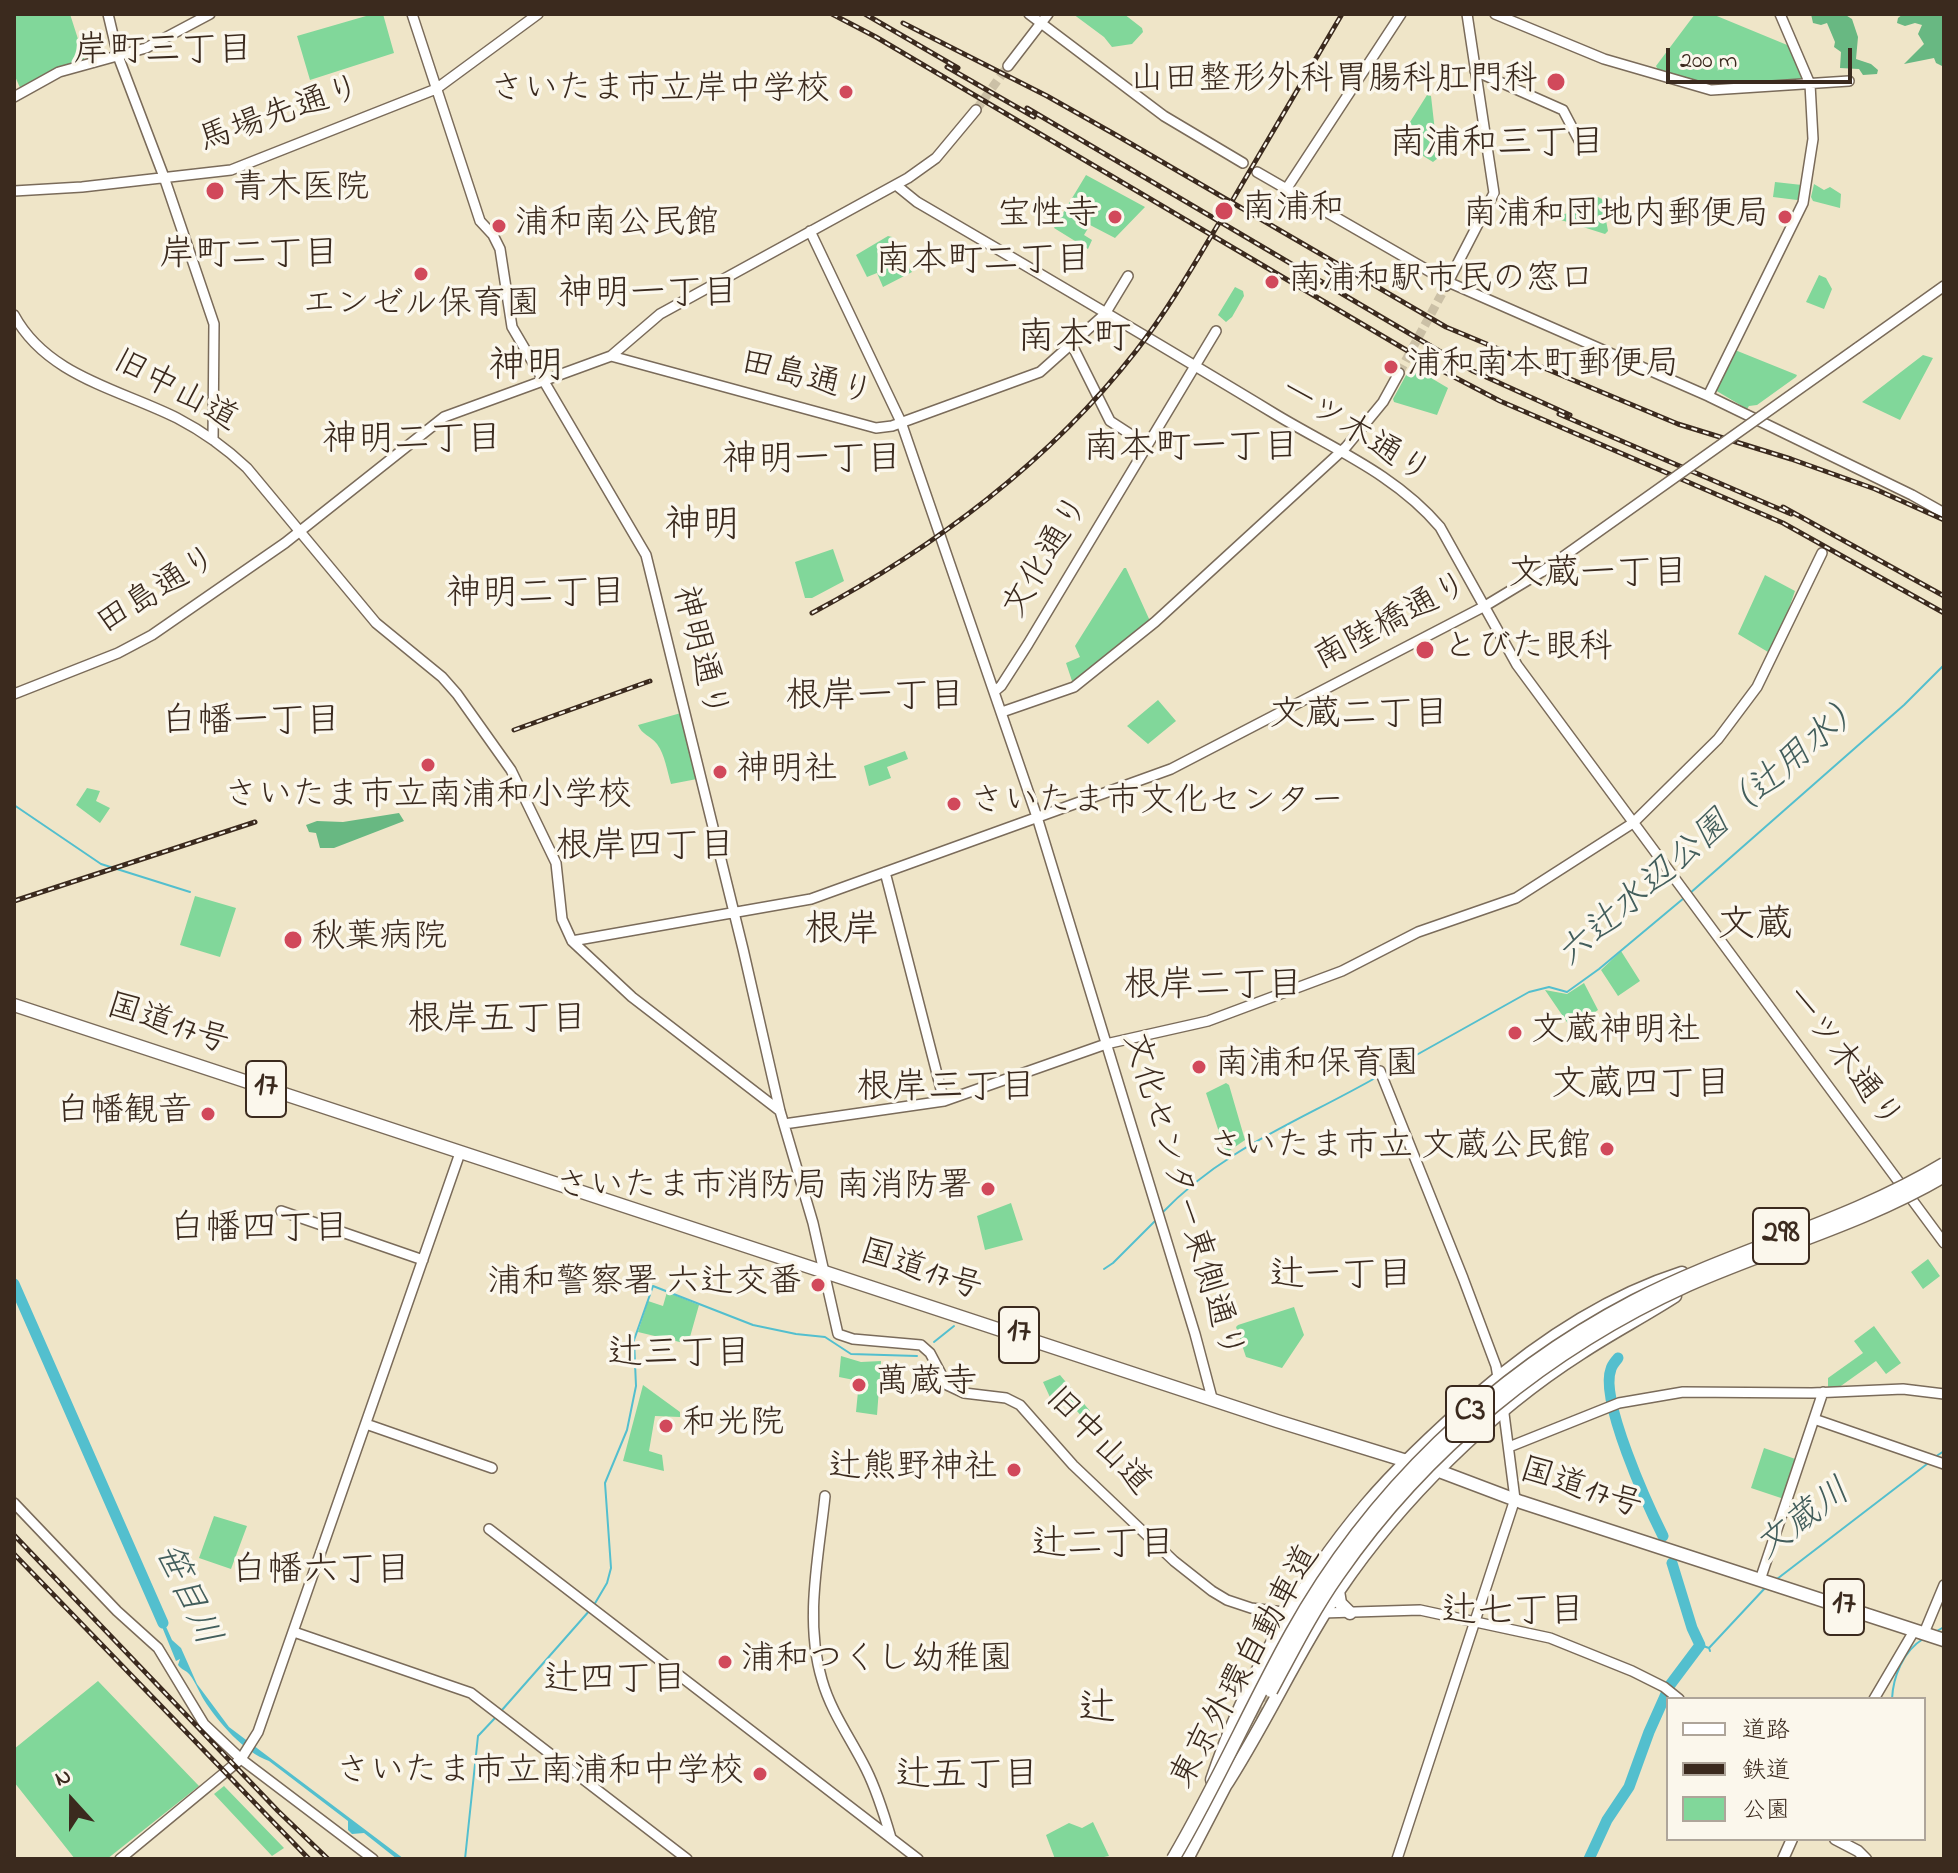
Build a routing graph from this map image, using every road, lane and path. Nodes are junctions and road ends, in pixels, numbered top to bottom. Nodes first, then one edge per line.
1 (108, 14) edge
2 (210, 14) edge
3 (412, 14) edge
4 (538, 14) edge
5 (1029, 14) edge
6 (1048, 14) edge
7 (1401, 14) edge
8 (1467, 14) edge
9 (1495, 14) edge
10 (1780, 14) edge
11 (1041, 23) junction
12 (118, 56) junction
13 (1008, 66) tunnel mouth
14 (1475, 71) junction
15 (1849, 81) dead end
16 (1810, 84) junction
17 (436, 89) junction
18 (14, 97) edge
19 (976, 110) tunnel mouth
20 (1584, 150) dead end
21 (164, 177) junction
22 (896, 185) junction
23 (1287, 188) junction
24 (14, 191) edge
25 (810, 231) junction
26 (1128, 276) dead end
27 (1447, 284) junction
28 (1944, 286) edge
29 (1105, 314) junction
30 (14, 315) edge
31 (1216, 331) dead end
32 (1072, 345) junction
33 (611, 356) junction
34 (1196, 366) junction
35 (1399, 373) tunnel mouth
36 (542, 380) junction
37 (1708, 396) junction
38 (901, 422) junction
39 (213, 440) junction
40 (1147, 445) junction
41 (1340, 450) junction
42 (1944, 513) edge
43 (300, 531) junction
44 (1822, 553) dead end
45 (1485, 606) junction
46 (995, 691) junction
47 (14, 694) edge
48 (1002, 712) junction
49 (1037, 817) junction
50 (1633, 823) junction
51 (885, 872) junction
52 (734, 914) junction
53 (572, 941) junction
54 (14, 1005) edge
55 (1106, 1044) junction
56 (1381, 1074) dead end
57 (944, 1101) junction
58 (780, 1111) junction
59 (784, 1124) junction
60 (460, 1153) junction
61 (1944, 1161) edge
62 (1944, 1177) edge
63 (1900, 1184) junction
64 (1909, 1196) junction
65 (281, 1211) dead end
66 (1944, 1243) edge
67 (423, 1260) junction
68 (826, 1271) junction
69 (1702, 1272) junction
70 (1617, 1314) dead end
71 (1498, 1378) junction
72 (1823, 1392) junction
73 (1944, 1394) edge
74 (1212, 1398) junction
75 (1504, 1411) junction
76 (1814, 1419) junction
77 (366, 1424) junction
78 (1509, 1447) junction
79 (1408, 1461) junction
80 (1936, 1461) edge
81 (492, 1468) dead end
82 (1439, 1471) junction
83 (825, 1496) dead end
84 (1515, 1499) junction
85 (14, 1503) edge
86 (489, 1529) dead end
87 (1767, 1582) junction
88 (1944, 1585) edge
89 (1338, 1591) junction
90 (1267, 1611) junction
91 (1290, 1613) junction
92 (1350, 1613) junction
93 (1324, 1614) junction
94 (1475, 1621) junction
95 (294, 1632) junction
96 (1280, 1632) junction
97 (1928, 1635) edge
98 (1677, 1697) edge
99 (1876, 1697) edge
100 (1234, 1737) dead end
101 (1247, 1742) dead end
102 (242, 1758) junction
103 (1217, 1786) junction
104 (891, 1838) junction
105 (1839, 1841) edge
106 (120, 1859) edge
107 (373, 1859) edge
108 (687, 1859) edge
109 (918, 1859) edge
110 (1171, 1859) edge
111 (1184, 1859) edge
112 (1397, 1859) edge
113 (1866, 1859) edge

1 - 12 street
2 - 12 street
3 - 17 street, 神明通り
4 - 17 street, 馬場先通り
5 - 11 street
6 - 11 street
7 - 23 street
8 - 14 street
9 - 16 street
10 - 16 street
11 - 13 street
11 - 23 street
12 - 18 street
12 - 21 street
14 - 20 street
14 - 27 street
15 - 16 street
16 - 37 street
17 - 21 street, 馬場先通り
17 - 36 street, 神明通り
19 - 22 street
21 - 24 street, 馬場先通り
21 - 39 street
22 - 25 street
22 - 29 street, 一ツ木通り
23 - 27 street
25 - 33 street
25 - 38 street, 文化センター東側通り
26 - 29 street, 田島通り
27 - 37 street
28 - 45 street, 南陸橋通り, bridge
29 - 32 street, 田島通り
29 - 34 street, 一ツ木通り
30 - 39 street, 旧中山道
31 - 34 street, 文化通り
32 - 38 street, 田島通り
32 - 40 street
33 - 36 street, 田島通り
33 - 38 street, 田島通り
34 - 40 street, 文化通り
34 - 41 street, 一ツ木通り
35 - 41 street
36 - 43 street, 田島通り
36 - 52 street, 神明通り
37 - 42 street
38 - 46 street, 文化センター東側通り
39 - 43 street, 旧中山道
40 - 46 street, 文化通り
41 - 45 street, 一ツ木通り
41 - 48 street
43 - 47 street, 田島通り
43 - 53 street, 旧中山道
44 - 50 street
45 - 49 street, 南陸橋通り
45 - 50 street, 一ツ木通り
46 - 48 street, 文化センター東側通り
48 - 49 street, 文化センター東側通り
49 - 51 street, 南陸橋通り
49 - 55 street, 文化センター東側通り
50 - 55 street
50 - 63 street, 一ツ木通り
51 - 52 street, 南陸橋通り
51 - 57 street
52 - 53 street, 南陸橋通り
52 - 58 street, 神明通り
53 - 58 street
54 - 60 highway, 国道17号 / 17
55 - 57 street
55 - 74 street, 文化センター東側通り
56 - 71 street
57 - 59 street
58 - 59 street, 旧中山道
59 - 68 street, 旧中山道
60 - 67 street
60 - 68 highway, 国道17号 / 17
61 - 63 highway, 298
61 - 110 highway, 東京外環自動車道 / C3, bridge
62 - 64 highway, 298
62 - 111 highway, 東京外環自動車道 / C3, bridge
63 - 64 street, 一ツ木通り
63 - 69 highway, 298
64 - 66 street, 一ツ木通り
64 - 69 highway, 298
65 - 67 street
67 - 77 street
68 - 74 highway, 国道17号 / 17
68 - 90 street, 旧中山道
69 - 70 highway, 298
69 - 71 highway
69 - 75 highway
71 - 75 street
71 - 79 highway
72 - 73 street
72 - 76 street
72 - 78 street
74 - 79 highway, 国道17号 / 17
75 - 78 street
75 - 82 highway
76 - 80 street
76 - 87 street
77 - 81 street
77 - 95 street
78 - 84 street
79 - 82 highway, 国道17号 / 17
79 - 91 highway
82 - 84 highway, 国道17号 / 17
82 - 89 highway
83 - 104 street
84 - 87 highway, 国道17号 / 17
84 - 94 street
85 - 102 street
86 - 104 street
87 - 97 highway, 国道17号 / 17
88 - 97 street
89 - 92 highway
89 - 93 highway
90 - 91 street, 旧中山道
90 - 96 highway
91 - 93 street, 旧中山道
91 - 96 highway
92 - 93 street, 旧中山道
92 - 94 street
93 - 103 highway
94 - 98 street
94 - 112 street
95 - 102 street
95 - 108 street
96 - 103 highway
97 - 99 street
100 - 103 highway
101 - 103 highway
102 - 106 street
102 - 107 street
103 - 110 highway
103 - 111 highway
104 - 109 street
105 - 113 main road

